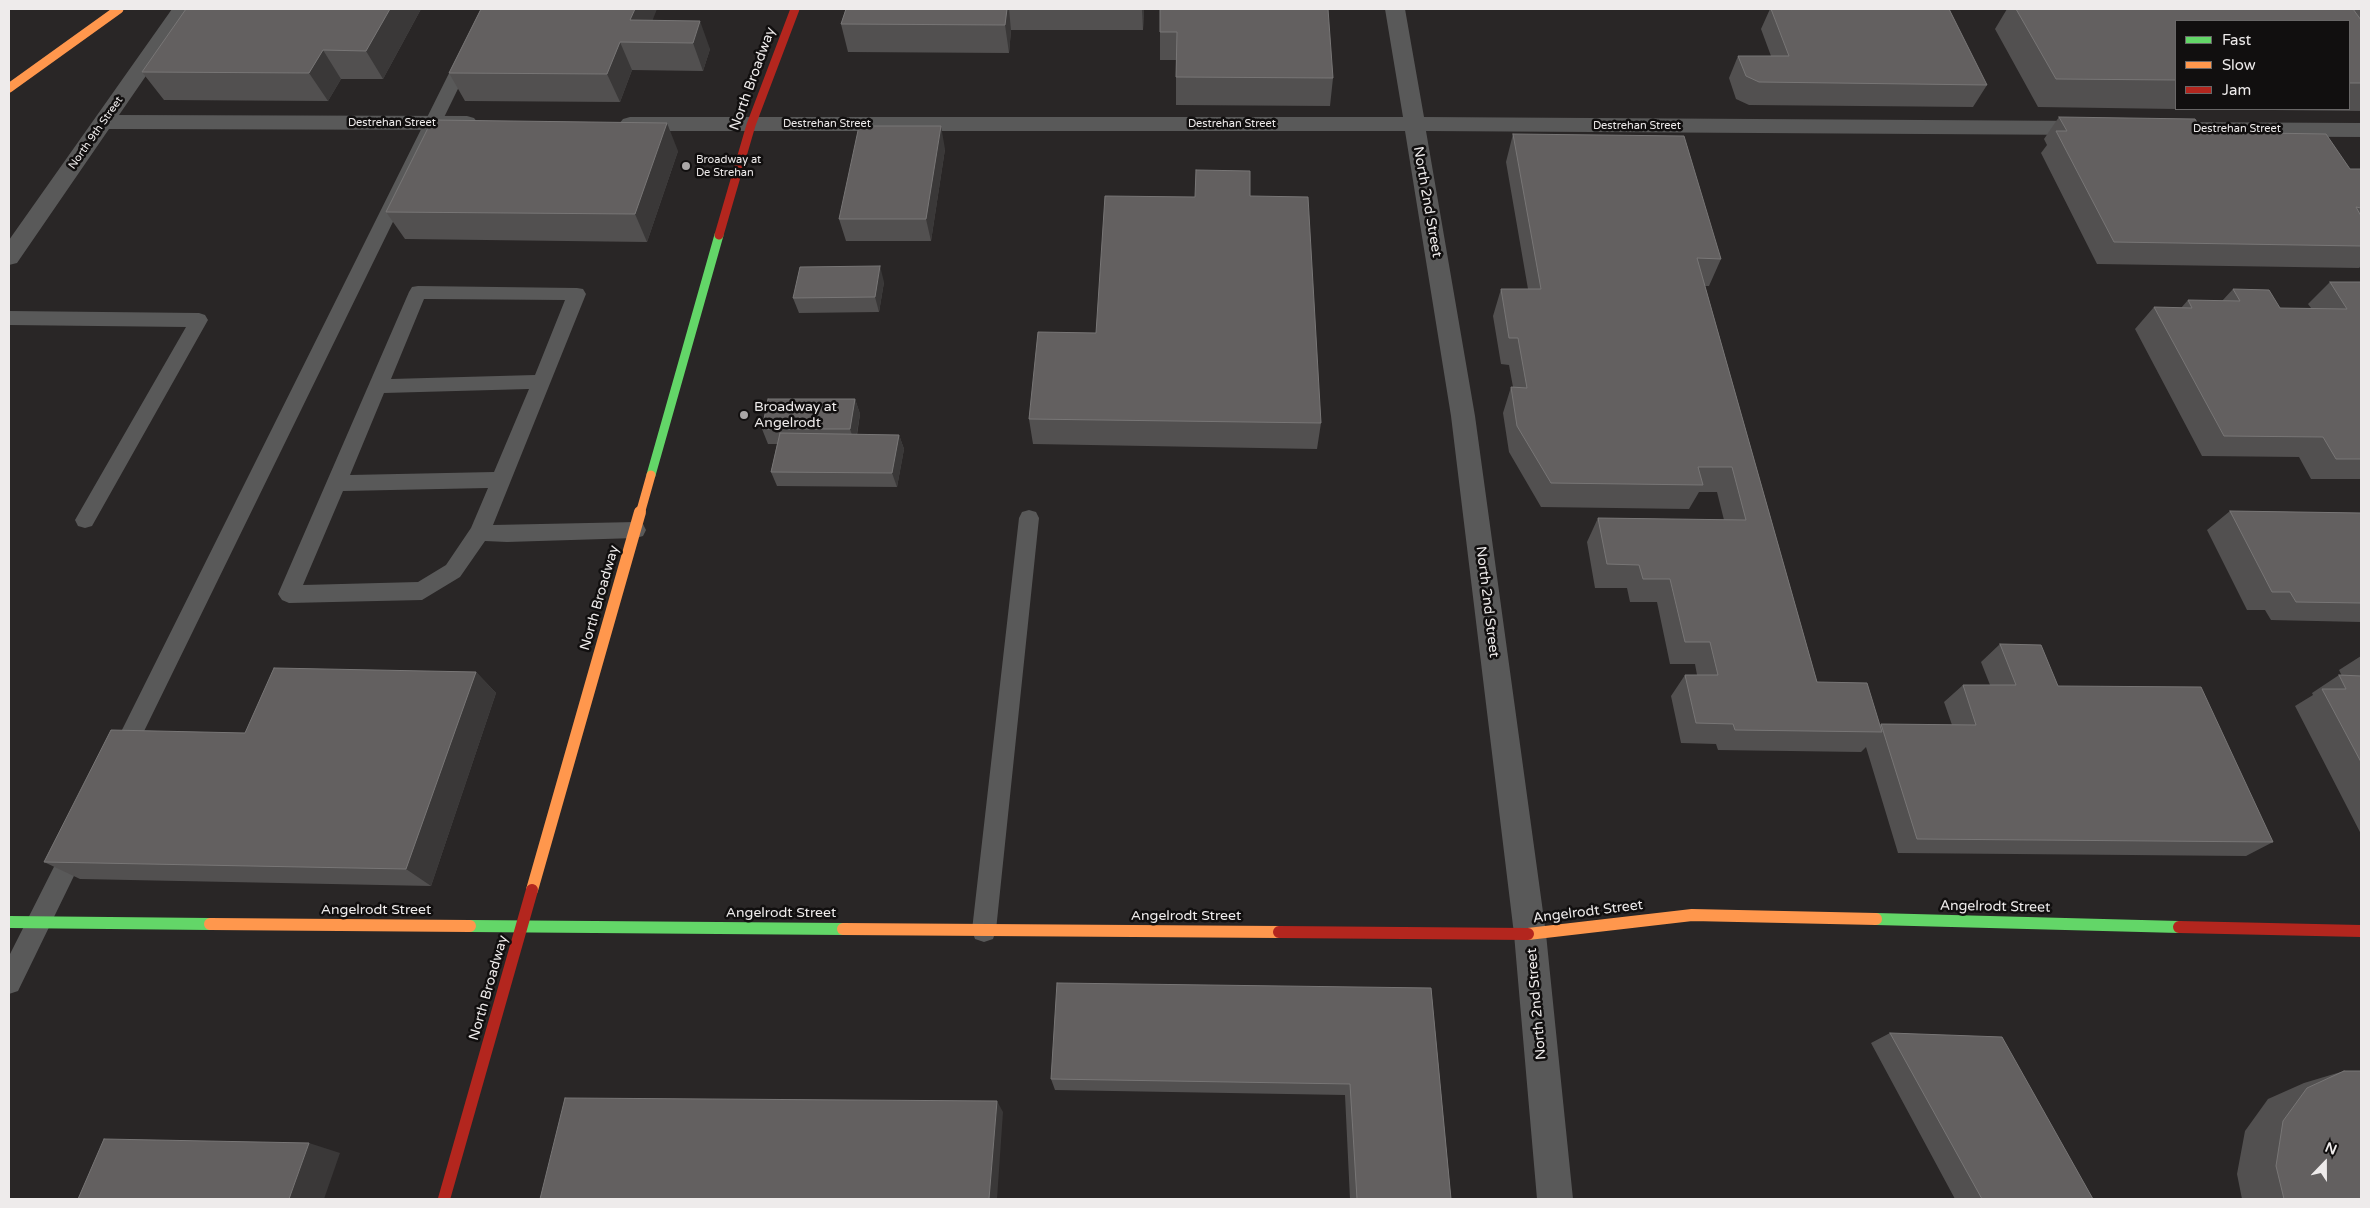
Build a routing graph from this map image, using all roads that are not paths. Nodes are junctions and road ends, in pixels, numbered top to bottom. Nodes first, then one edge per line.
1 (119, 9) edge
2 (182, 9) edge
3 (488, 9) edge
4 (795, 9) edge
5 (1395, 9) edge
6 (9, 88) edge
7 (103, 122) junction
8 (430, 123) junction
9 (489, 124) edge
10 (615, 124) edge
11 (751, 124) junction
12 (1414, 125) junction
13 (2112, 129) edge
14 (2142, 129) edge
15 (2361, 130) edge
16 (9, 256) edge
17 (9, 318) edge
18 (541, 382) junction
19 (378, 386) junction
20 (501, 480) junction
21 (337, 483) junction
22 (1029, 518) dead end
23 (85, 520) dead end
24 (636, 530) junction
25 (480, 532) junction
26 (112, 772) edge
27 (86, 826) edge
28 (9, 922) edge
29 (39, 923) junction
30 (522, 927) junction
31 (984, 930) junction
32 (2361, 931) edge
33 (1530, 934) junction
34 (9, 982) edge
35 (444, 1199) edge
36 (1555, 1199) edge

1 - 6 main road
2 - 7 street, North 9th Street
3 - 8 lane
4 - 11 main road, North Broadway
5 - 12 street, North 2nd Street
7 - 8 street, Destrehan Street
7 - 16 street, North 9th Street
8 - 9 street, Destrehan Street
8 - 26 lane
10 - 11 street, Destrehan Street
11 - 12 street, Destrehan Street
11 - 24 main road, North Broadway
12 - 13 street, Destrehan Street
12 - 33 street, North 2nd Street
14 - 15 street, Destrehan Street
17 - 23 lane
18 - 19 lane
18 - 19 lane
18 - 20 lane
19 - 21 lane
20 - 21 lane
20 - 25 lane
21 - 25 lane
22 - 31 lane
24 - 25 lane
24 - 30 main road, North Broadway
27 - 29 lane
28 - 29 main road, Angelrodt Street
29 - 30 main road, Angelrodt Street
29 - 34 lane
30 - 31 main road, Angelrodt Street
30 - 35 main road, North Broadway
31 - 33 main road, Angelrodt Street
32 - 33 main road, Angelrodt Street
33 - 36 street, North 2nd Street

